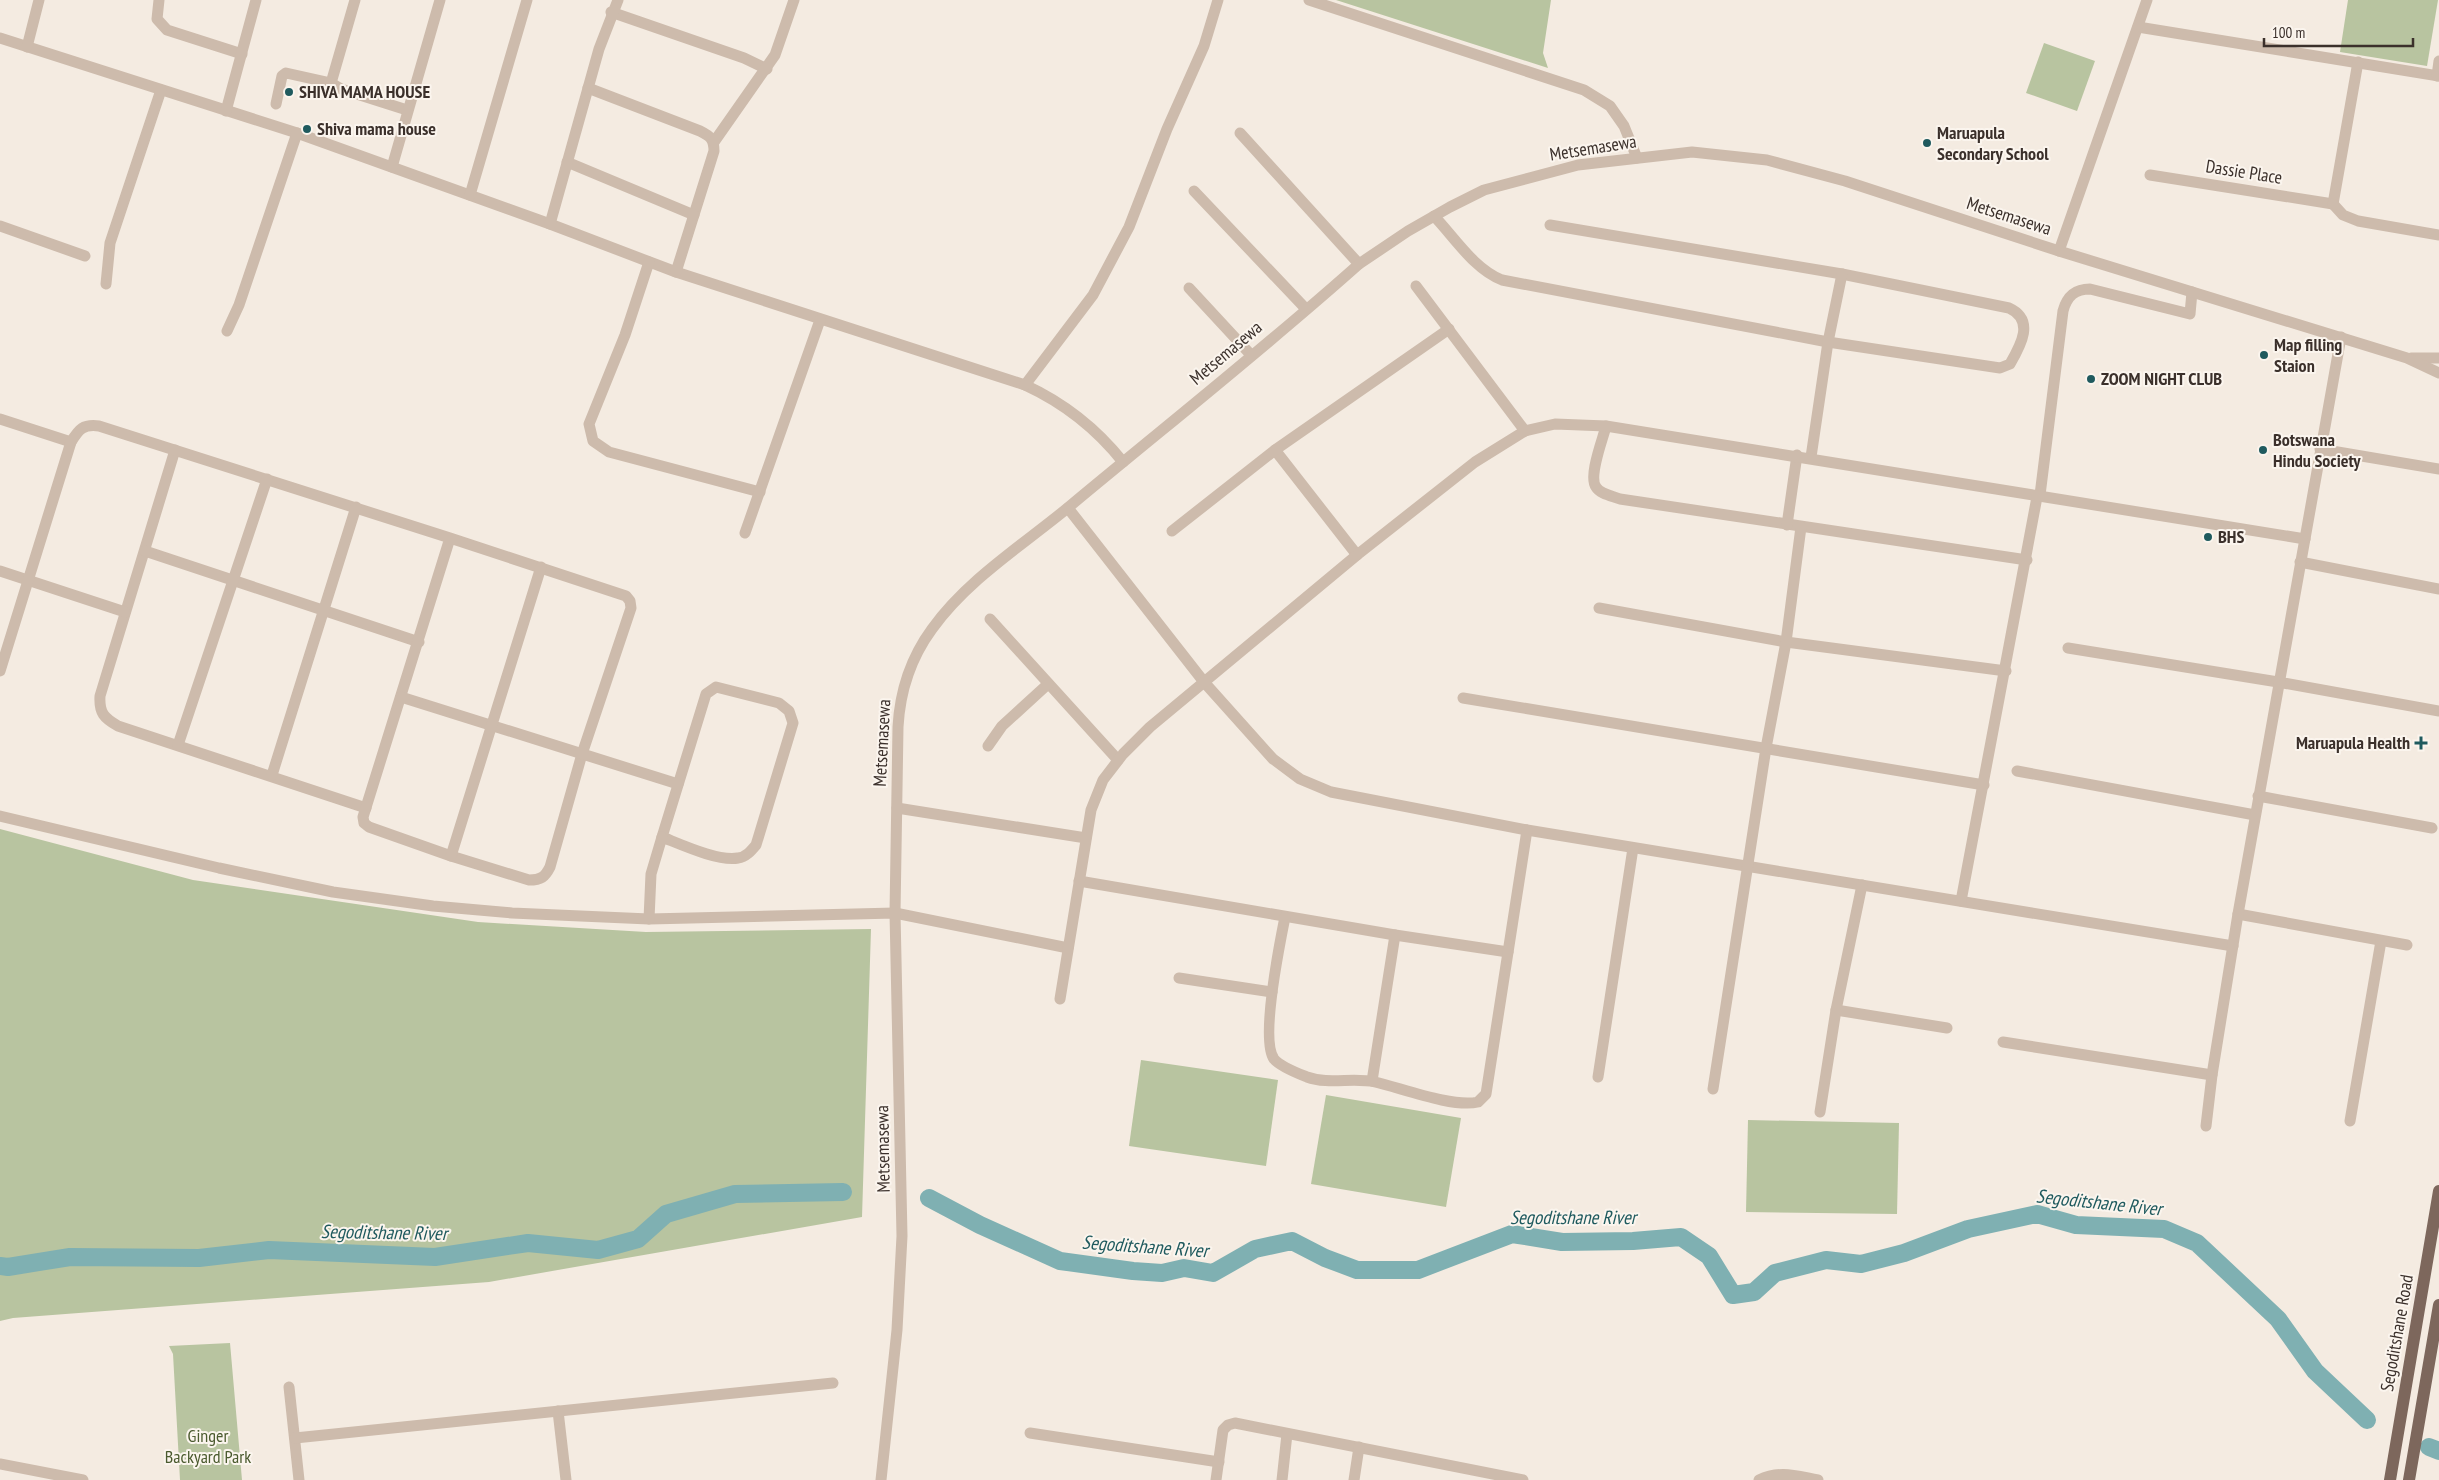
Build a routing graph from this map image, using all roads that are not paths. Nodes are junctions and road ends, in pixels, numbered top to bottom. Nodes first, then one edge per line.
1 (39, 0) edge
2 (159, 0) edge
3 (256, 0) edge
4 (355, 0) edge
5 (440, 0) edge
6 (527, 0) edge
7 (618, 0) edge
8 (794, 0) edge
9 (1218, 0) edge
10 (1309, 0) edge
11 (2147, 0) edge
12 (611, 12) junction
13 (2138, 27) junction
14 (0, 38) edge
15 (27, 47) junction
16 (242, 54) junction
17 (2439, 61) edge
18 (2358, 62) junction
19 (767, 68) junction
20 (2438, 76) edge
21 (331, 83) junction
22 (588, 88) junction
23 (161, 90) junction
24 (276, 104) dead end
25 (407, 110) junction
26 (226, 111) junction
27 (297, 133) junction
28 (1240, 133) dead end
29 (714, 142) junction
30 (1637, 158) junction
31 (567, 162) junction
32 (392, 167) junction
33 (2150, 175) dead end
34 (1194, 191) dead end
35 (470, 195) junction
36 (2333, 204) junction
37 (694, 215) junction
38 (1434, 216) junction
39 (550, 224) junction
40 (1550, 225) dead end
41 (0, 226) edge
42 (2439, 235) edge
43 (2059, 250) junction
44 (85, 256) dead end
45 (649, 262) junction
46 (1360, 264) junction
47 (676, 272) junction
48 (1842, 274) junction
49 (106, 284) dead end
50 (1416, 286) dead end
51 (1189, 288) dead end
52 (2192, 292) junction
53 (1306, 309) junction
54 (820, 320) junction
55 (1449, 329) junction
56 (227, 331) dead end
57 (2341, 337) junction
58 (1828, 342) junction
59 (1251, 355) junction
60 (2407, 358) junction
61 (2439, 358) edge
62 (2439, 372) edge
63 (1025, 385) junction
64 (0, 419) edge
65 (1606, 426) junction
66 (1525, 431) junction
67 (71, 442) junction
68 (2320, 448) junction
69 (175, 450) junction
70 (1275, 450) junction
71 (1797, 455) junction
72 (1810, 458) junction
73 (1123, 462) junction
74 (2439, 469) edge
75 (267, 479) junction
76 (760, 492) junction
77 (2039, 496) junction
78 (356, 507) junction
79 (1068, 508) junction
80 (1788, 525) junction
81 (1801, 527) junction
82 (1172, 530) dead end
83 (745, 533) dead end
84 (450, 538) junction
85 (2305, 539) junction
86 (145, 551) junction
87 (1357, 555) junction
88 (2027, 560) junction
89 (2300, 562) junction
90 (541, 567) junction
91 (0, 571) edge
92 (28, 580) junction
93 (233, 581) junction
94 (2439, 589) edge
95 (1599, 608) dead end
96 (323, 610) junction
97 (125, 612) junction
98 (990, 619) dead end
99 (419, 642) junction
100 (1786, 642) junction
101 (2068, 648) dead end
102 (2006, 670) junction
103 (0, 671) edge
104 (1204, 682) junction
105 (2278, 682) junction
106 (1048, 684) junction
107 (401, 697) junction
108 (1463, 698) dead end
109 (2439, 711) edge
110 (491, 725) junction
111 (178, 745) junction
112 (988, 746) dead end
113 (1766, 748) junction
114 (582, 754) junction
115 (1118, 760) junction
116 (2016, 771) dead end
117 (272, 775) junction
118 (678, 784) junction
119 (1984, 785) junction
120 (2258, 796) junction
121 (366, 808) junction
122 (897, 808) junction
123 (2255, 815) junction
124 (0, 816) edge
125 (2432, 828) dead end
126 (1527, 830) junction
127 (662, 838) junction
128 (1086, 838) junction
129 (1633, 848) junction
130 (451, 856) junction
131 (1748, 866) junction
132 (1079, 881) junction
133 (1862, 885) junction
134 (1961, 901) junction
135 (896, 912) junction
136 (2238, 914) junction
137 (1284, 916) junction
138 (649, 919) junction
139 (1395, 936) junction
140 (2381, 941) junction
141 (2407, 944) dead end
142 (2233, 946) junction
143 (1068, 948) junction
144 (1508, 952) junction
145 (1179, 978) dead end
146 (1272, 992) junction
147 (1060, 999) dead end
148 (1836, 1010) junction
149 (1947, 1028) dead end
150 (2003, 1042) dead end
151 (2212, 1075) junction
152 (1598, 1077) dead end
153 (1372, 1081) junction
154 (1713, 1089) dead end
155 (1820, 1112) dead end
156 (2350, 1121) dead end
157 (2206, 1126) dead end
158 (2439, 1191) edge
159 (2439, 1305) edge
160 (833, 1383) dead end
161 (289, 1387) dead end
162 (558, 1412) junction
163 (1030, 1433) dead end
164 (1287, 1434) junction
165 (295, 1438) junction
166 (1360, 1447) junction
167 (1219, 1462) junction
168 (0, 1464) edge
169 (1472, 1475) edge
170 (83, 1480) edge
171 (299, 1480) edge
172 (566, 1480) edge
173 (881, 1480) edge
174 (1216, 1480) edge
175 (1282, 1480) edge
176 (1354, 1480) edge
177 (1523, 1480) edge
178 (1759, 1480) edge
179 (1818, 1480) edge
180 (2390, 1480) edge
181 (2409, 1480) edge

1 - 15 street
2 - 16 street
3 - 16 street
4 - 21 street
5 - 25 street
6 - 35 street
7 - 12 street
8 - 19 street
9 - 63 street
10 - 30 street
11 - 13 street
12 - 19 street
12 - 22 street
13 - 18 street
13 - 43 street
14 - 15 street
15 - 23 street
16 - 26 street
17 - 20 street
18 - 20 street
18 - 36 street
19 - 29 street
21 - 24 street
21 - 25 street
22 - 29 street
22 - 31 street
23 - 26 street
23 - 49 street
25 - 32 street
26 - 27 street
27 - 32 street
27 - 56 street
28 - 46 street
29 - 37 street
30 - 38 street, Metsemasewa
30 - 43 street, Metsemasewa
31 - 37 street
31 - 39 street
32 - 35 street
33 - 36 street, Dassie Place
34 - 53 street
35 - 39 street
36 - 42 street
37 - 47 street
38 - 46 street, Metsemasewa
38 - 58 street
39 - 45 street
40 - 48 street
41 - 44 street
43 - 52 street, Metsemasewa
45 - 47 street
45 - 76 street
46 - 53 street, Metsemasewa
47 - 54 street
48 - 58 street
48 - 58 street
50 - 55 street
51 - 59 street
52 - 57 street, Metsemasewa
52 - 77 street
53 - 59 street, Metsemasewa
54 - 63 street
54 - 76 street
55 - 66 street
55 - 70 street
57 - 60 street, Metsemasewa
57 - 68 street
58 - 72 street
59 - 73 street, Metsemasewa
60 - 61 street, Metsemasewa
60 - 62 street, Metsemasewa
63 - 73 street
64 - 67 street
65 - 66 street
65 - 71 street
65 - 80 street
66 - 87 street
67 - 69 street
67 - 92 street
68 - 74 street
68 - 85 street
69 - 75 street
69 - 86 street
70 - 82 street
70 - 87 street
71 - 72 street
71 - 80 street
72 - 77 street
73 - 79 street, Metsemasewa
75 - 78 street
75 - 93 street
76 - 83 street
77 - 85 street
77 - 88 street
78 - 84 street
78 - 96 street
79 - 104 street
79 - 122 street, Metsemasewa
80 - 81 street
81 - 88 street
81 - 100 street
84 - 90 street
84 - 99 street
85 - 89 street
86 - 93 street
86 - 97 street
87 - 104 street
88 - 102 street
89 - 94 street
89 - 105 street
90 - 110 street
90 - 114 street
91 - 92 street
92 - 97 street
92 - 103 street
93 - 96 street
93 - 111 street
95 - 100 street
96 - 99 street
96 - 117 street
97 - 111 street
98 - 106 street
99 - 107 street
100 - 102 street
100 - 113 street
101 - 105 street
102 - 119 street
104 - 115 street
104 - 126 street
105 - 109 street
105 - 120 street
106 - 112 street
106 - 115 street
107 - 110 street
107 - 121 street
108 - 113 street
110 - 114 street
110 - 130 street
111 - 117 street
113 - 119 street
113 - 131 street
114 - 118 street
114 - 130 street
115 - 128 street
116 - 123 street
117 - 121 street
118 - 127 street
118 - 127 street
119 - 134 street
120 - 123 street
120 - 125 street
121 - 130 street
122 - 128 street
122 - 135 street, Metsemasewa
123 - 136 street
124 - 138 street
126 - 129 street
126 - 144 street
127 - 138 street
128 - 132 street
129 - 131 street
129 - 152 street
131 - 133 street
131 - 154 street
132 - 137 street
132 - 143 street
133 - 134 street
133 - 148 street
134 - 142 street
135 - 138 street
135 - 143 street
135 - 173 street, Metsemasewa
136 - 140 street
136 - 142 street
137 - 139 street
137 - 146 street
139 - 144 street
139 - 153 street
140 - 141 street
140 - 156 street
142 - 151 street
143 - 147 street
144 - 153 street
145 - 146 street
146 - 153 street
148 - 149 street
148 - 155 street
150 - 151 street
151 - 157 street
158 - 180 main road, Segoditshane Road
159 - 181 main road, Segoditshane Road
160 - 162 street
161 - 165 street
162 - 165 street
162 - 172 street
163 - 167 street
164 - 166 street
164 - 167 street
164 - 175 street
165 - 171 street
166 - 169 street
166 - 176 street
167 - 174 street
168 - 170 street
169 - 177 street
178 - 179 street

